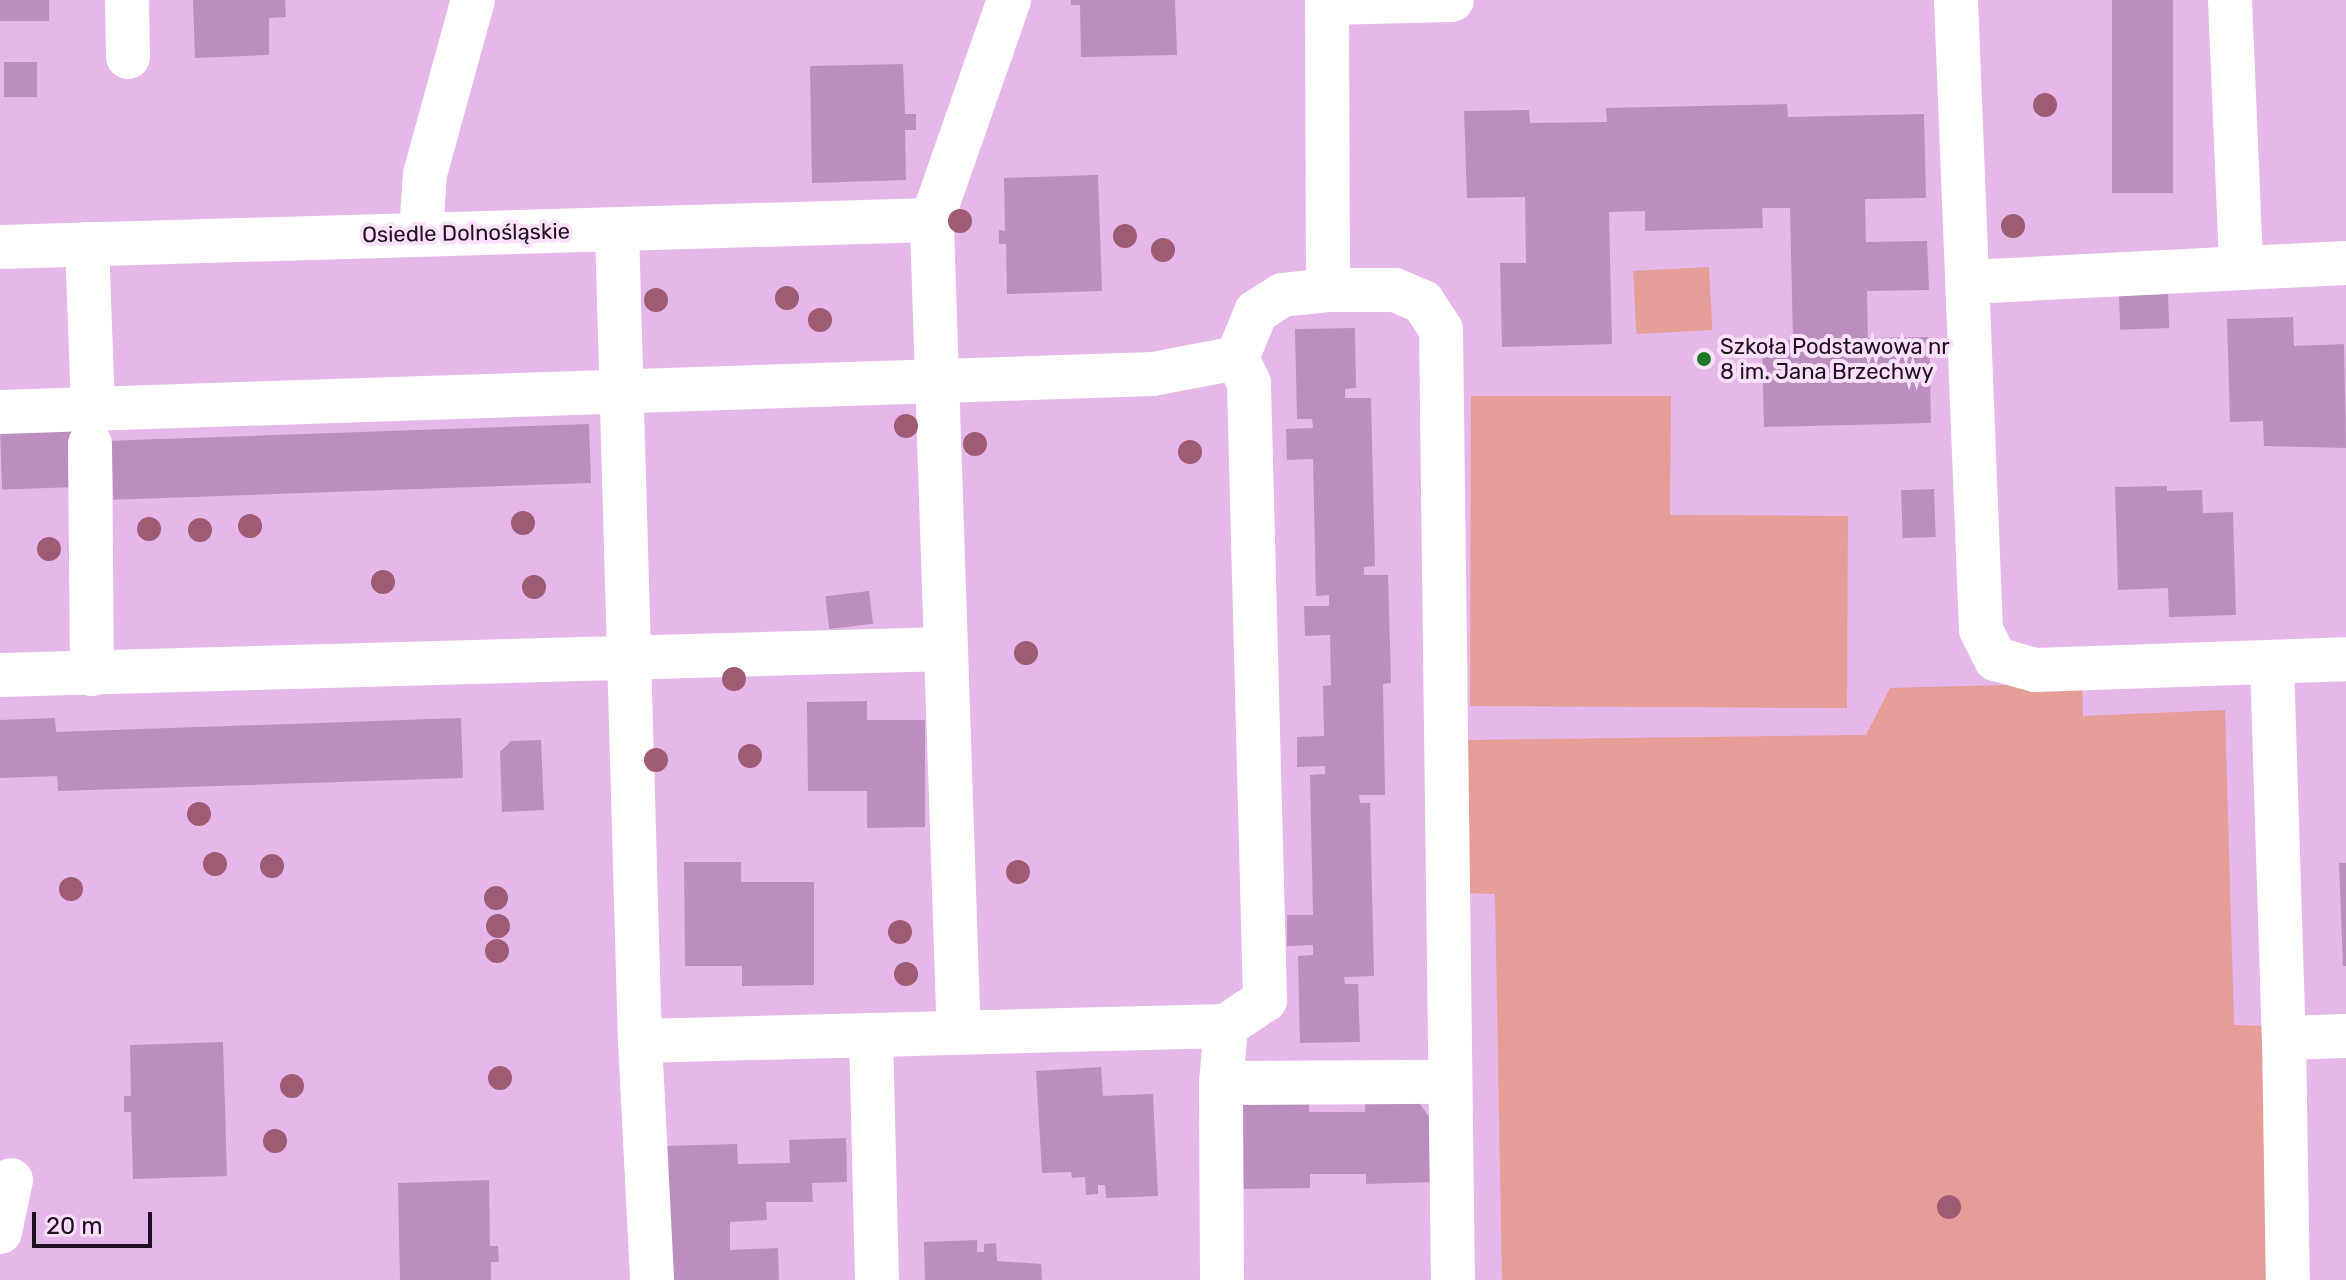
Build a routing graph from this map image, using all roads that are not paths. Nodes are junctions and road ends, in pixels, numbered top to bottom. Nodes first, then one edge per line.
1 (127, 0) edge
2 (473, 0) edge
3 (1009, 0) edge
4 (1452, 0) edge
5 (1956, 0) edge
6 (2230, 0) edge
7 (1327, 2) edge
8 (128, 57) dead end
9 (932, 220) junction
10 (617, 230) junction
11 (421, 232) junction
12 (87, 244) junction
13 (0, 247) edge
14 (2346, 263) edge
15 (2241, 268) junction
16 (1969, 282) junction
17 (1328, 290) junction
18 (1237, 358) junction
19 (939, 380) junction
20 (619, 391) junction
21 (0, 412) edge
22 (91, 426) junction
23 (946, 649) junction
24 (625, 659) junction
25 (2346, 659) edge
26 (2272, 663) junction
27 (92, 674) junction
28 (0, 675) edge
29 (1226, 1026) junction
30 (959, 1031) junction
31 (871, 1035) junction
32 (2346, 1036) edge
33 (2284, 1038) junction
34 (640, 1041) junction
35 (1450, 1082) junction
36 (1221, 1083) junction
37 (11, 1180) dead end
38 (0, 1232) edge
39 (652, 1280) edge
40 (877, 1280) edge
41 (1222, 1280) edge
42 (1453, 1280) edge
43 (2288, 1280) edge

1 - 8 street
2 - 11 street
3 - 9 street
4 - 7 street
5 - 16 street
6 - 15 street
7 - 17 street
9 - 10 street, Osiedle Dolnośląskie
9 - 19 street
10 - 11 street, Osiedle Dolnośląskie
10 - 20 street
11 - 12 street, Osiedle Dolnośląskie
12 - 13 street, Osiedle Dolnośląskie
12 - 22 street
14 - 15 street
15 - 16 street
16 - 26 street
17 - 18 street
17 - 35 street
18 - 19 street
18 - 29 street
19 - 20 street
19 - 23 street
20 - 22 street
20 - 24 street
21 - 22 street
22 - 27 street
23 - 24 street
23 - 30 street
24 - 27 street
24 - 34 street
25 - 26 street
26 - 33 street
27 - 28 street
29 - 30 street
29 - 36 street
30 - 31 street
31 - 34 street
31 - 40 street
32 - 33 street
33 - 43 street
34 - 39 street
35 - 36 street
35 - 42 street
36 - 41 street
37 - 38 street

